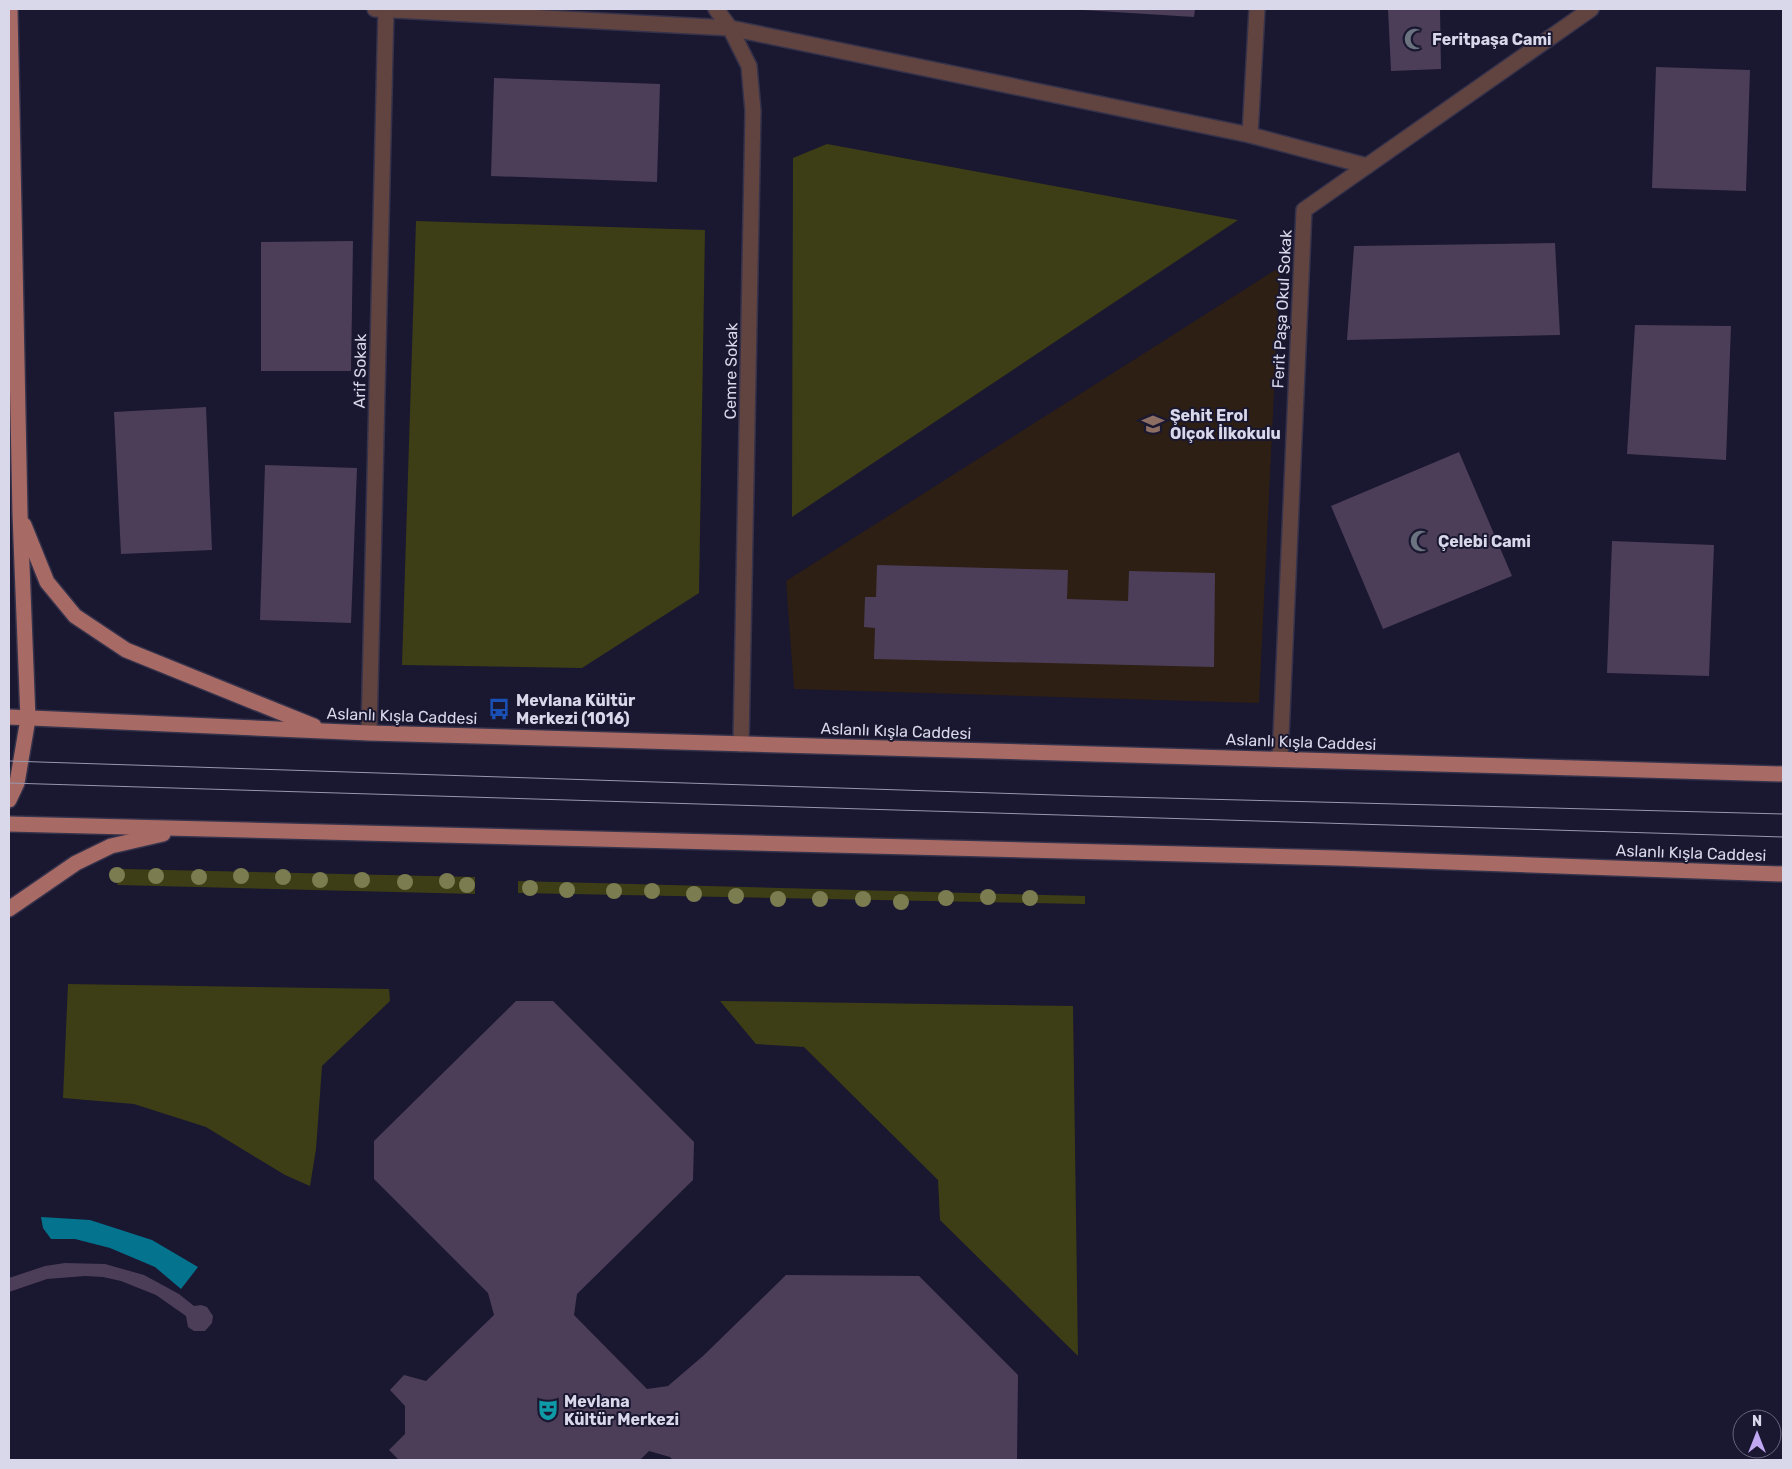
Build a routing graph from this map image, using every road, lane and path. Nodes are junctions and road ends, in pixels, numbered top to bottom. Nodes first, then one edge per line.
1 (10, 9) edge
2 (376, 9) edge
3 (386, 9) edge
4 (716, 9) edge
5 (1257, 9) edge
6 (1591, 9) edge
7 (730, 28) junction
8 (1250, 135) junction
9 (1367, 166) junction
10 (20, 514) junction
11 (9, 718) edge
12 (28, 719) junction
13 (325, 730) junction
14 (369, 733) junction
15 (741, 744) junction
16 (1280, 759) junction
17 (1783, 774) edge
18 (9, 800) edge
19 (9, 824) edge
20 (183, 830) junction
21 (1783, 874) edge
22 (9, 908) edge

1 - 10 main road
2 - 3 street
3 - 7 street
3 - 14 street, Arif Sokak
4 - 7 street, Cemre Sokak
5 - 8 street
6 - 9 street, Ferit Paşa Okul Sokak
7 - 8 street
7 - 15 street, Cemre Sokak
8 - 9 street
9 - 16 street, Ferit Paşa Okul Sokak
10 - 12 main road
10 - 13 main road
11 - 12 main road, Aslanlı Kışla Caddesi
12 - 13 main road, Aslanlı Kışla Caddesi
12 - 18 main road
13 - 14 main road, Aslanlı Kışla Caddesi
14 - 15 main road, Aslanlı Kışla Caddesi
15 - 16 main road, Aslanlı Kışla Caddesi
16 - 17 main road, Aslanlı Kışla Caddesi
19 - 20 main road, Aslanlı Kışla Caddesi
20 - 21 main road, Aslanlı Kışla Caddesi
20 - 22 main road

